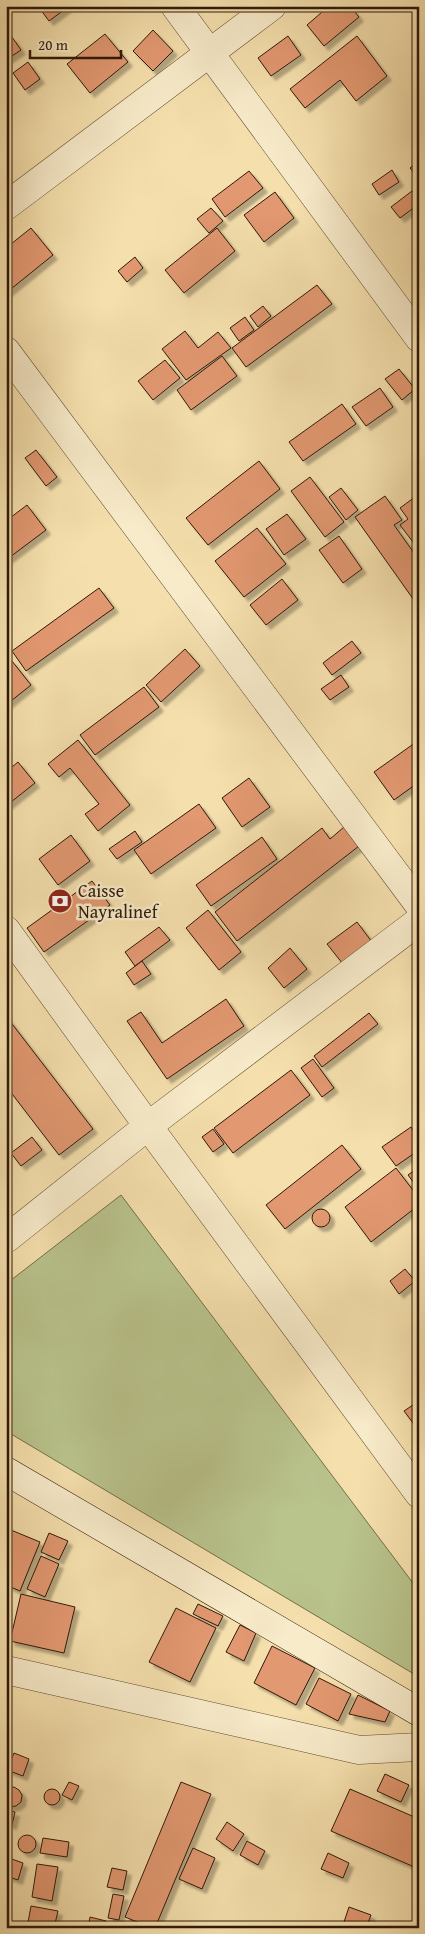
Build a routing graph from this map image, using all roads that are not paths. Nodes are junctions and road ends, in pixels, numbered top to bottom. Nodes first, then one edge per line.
1 (175, 6) edge
2 (272, 6) edge
3 (209, 54) junction
4 (6, 206) edge
5 (419, 338) edge
6 (6, 351) edge
7 (419, 905) edge
8 (419, 921) edge
9 (6, 930) edge
10 (148, 1126) junction
11 (6, 1239) edge
12 (6, 1471) edge
13 (419, 1494) edge
14 (6, 1670) edge
15 (419, 1712) edge
16 (419, 1747) edge

1 - 3 street
2 - 3 street
3 - 4 street
3 - 5 street
6 - 7 street
8 - 10 street
9 - 10 street
10 - 11 street
10 - 13 street
12 - 15 street
14 - 16 street

